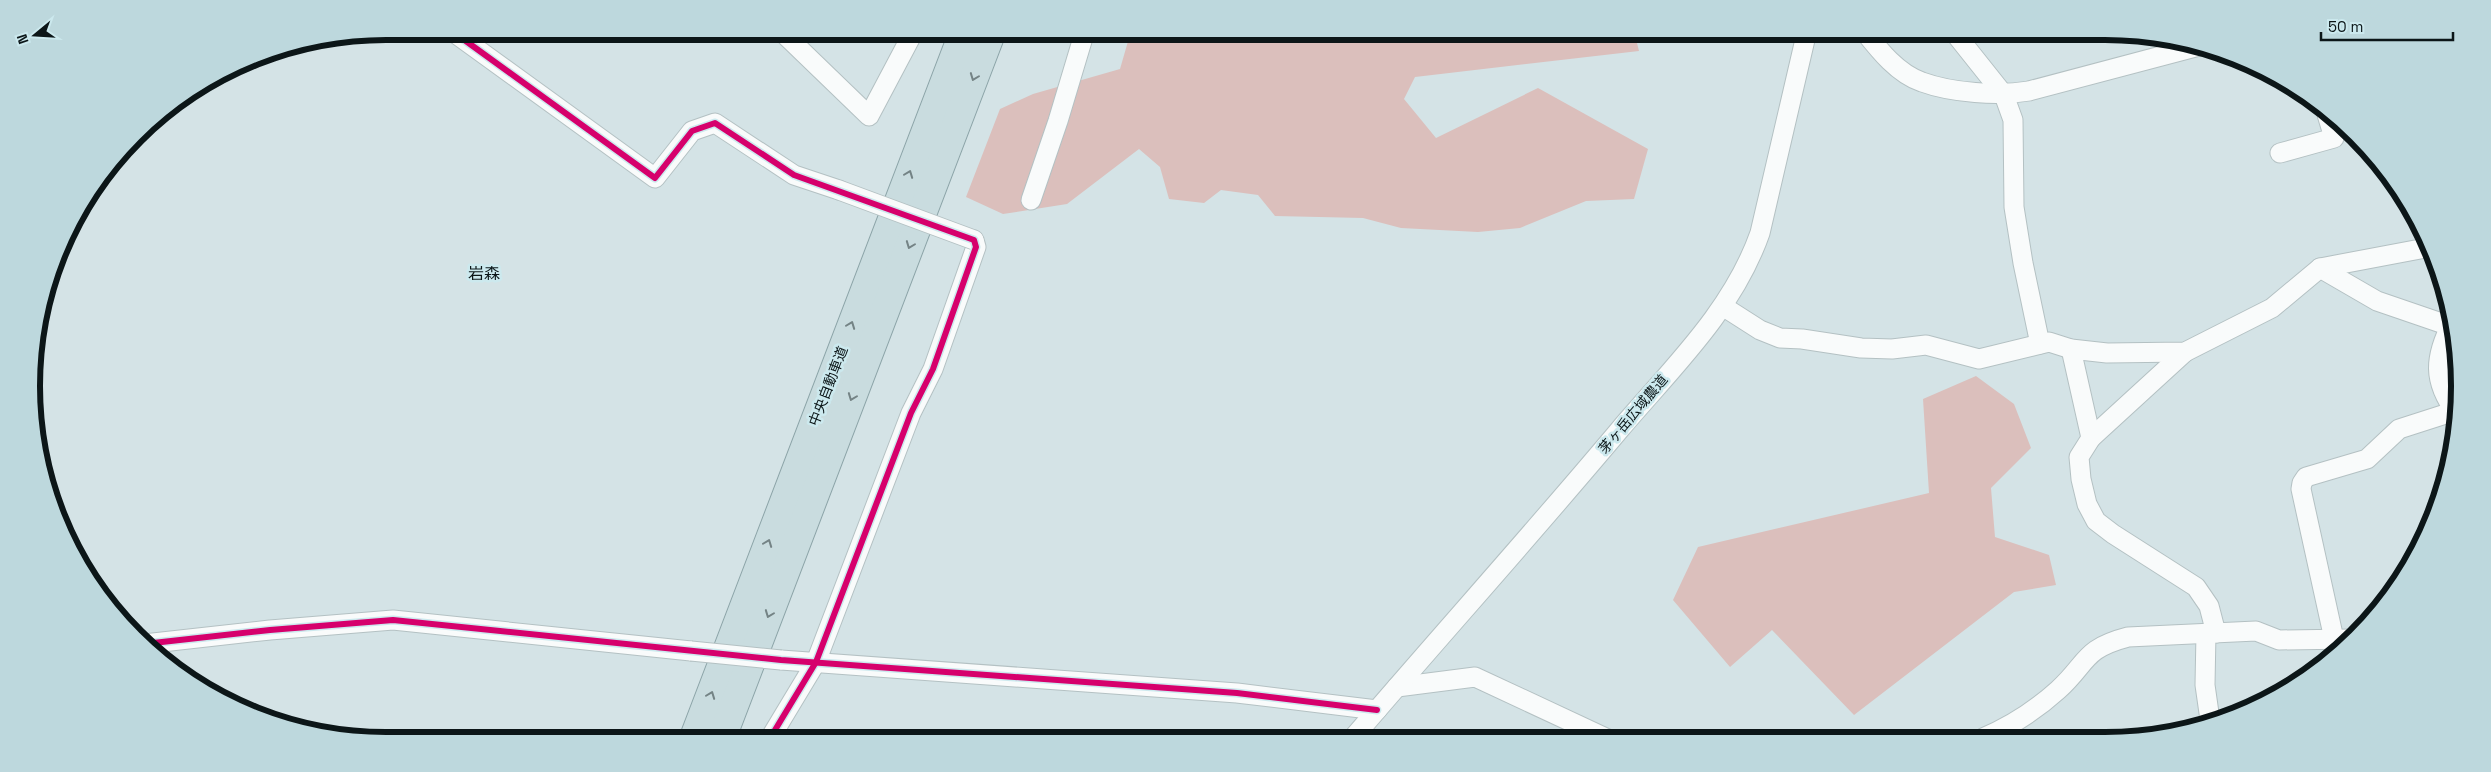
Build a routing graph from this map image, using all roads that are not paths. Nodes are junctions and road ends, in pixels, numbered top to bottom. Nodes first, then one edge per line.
1 (464, 40) edge
2 (790, 40) edge
3 (909, 40) edge
4 (961, 40) edge
5 (989, 40) edge
6 (1082, 40) edge
7 (1805, 40) edge
8 (1871, 40) edge
9 (1960, 40) edge
10 (2185, 50) edge
11 (2004, 94) junction
12 (2330, 123) edge
13 (2280, 153) dead end
14 (1031, 200) dead end
15 (2422, 249) edge
16 (2320, 268) junction
17 (1724, 307) junction
18 (2445, 322) edge
19 (2447, 336) edge
20 (2040, 344) junction
21 (2071, 349) junction
22 (2185, 352) junction
23 (2450, 405) edge
24 (2449, 415) edge
25 (2092, 438) junction
26 (2211, 633) junction
27 (2341, 639) edge
28 (2342, 639) edge
29 (154, 643) edge
30 (816, 662) junction
31 (1397, 688) junction
32 (1377, 710) junction
33 (2210, 716) edge
34 (696, 732) edge
35 (725, 732) edge
36 (774, 732) edge
37 (1358, 732) edge
38 (1593, 732) edge
39 (1996, 732) edge

1 - 30 street, bridge
2 - 3 street
34 -> 4 highway, 中央自動車道
5 -> 35 highway, 中央自動車道
6 - 14 street
7 - 17 street, 茅ヶ岳広域農道
8 - 11 street
9 - 11 street
10 - 11 street
11 - 20 street
12 - 13 street
15 - 16 street
16 - 18 street
16 - 22 street
17 - 20 street
17 - 31 street, 茅ヶ岳広域農道
19 - 23 street
20 - 21 street
21 - 22 street
21 - 25 street
22 - 25 street
24 - 28 street
25 - 26 street
26 - 27 street
26 - 33 street
26 - 39 street
29 - 30 street, bridge
30 - 32 street
30 - 36 street
31 - 32 street, 茅ヶ岳広域農道
31 - 38 street
32 - 37 street, 茅ヶ岳広域農道

